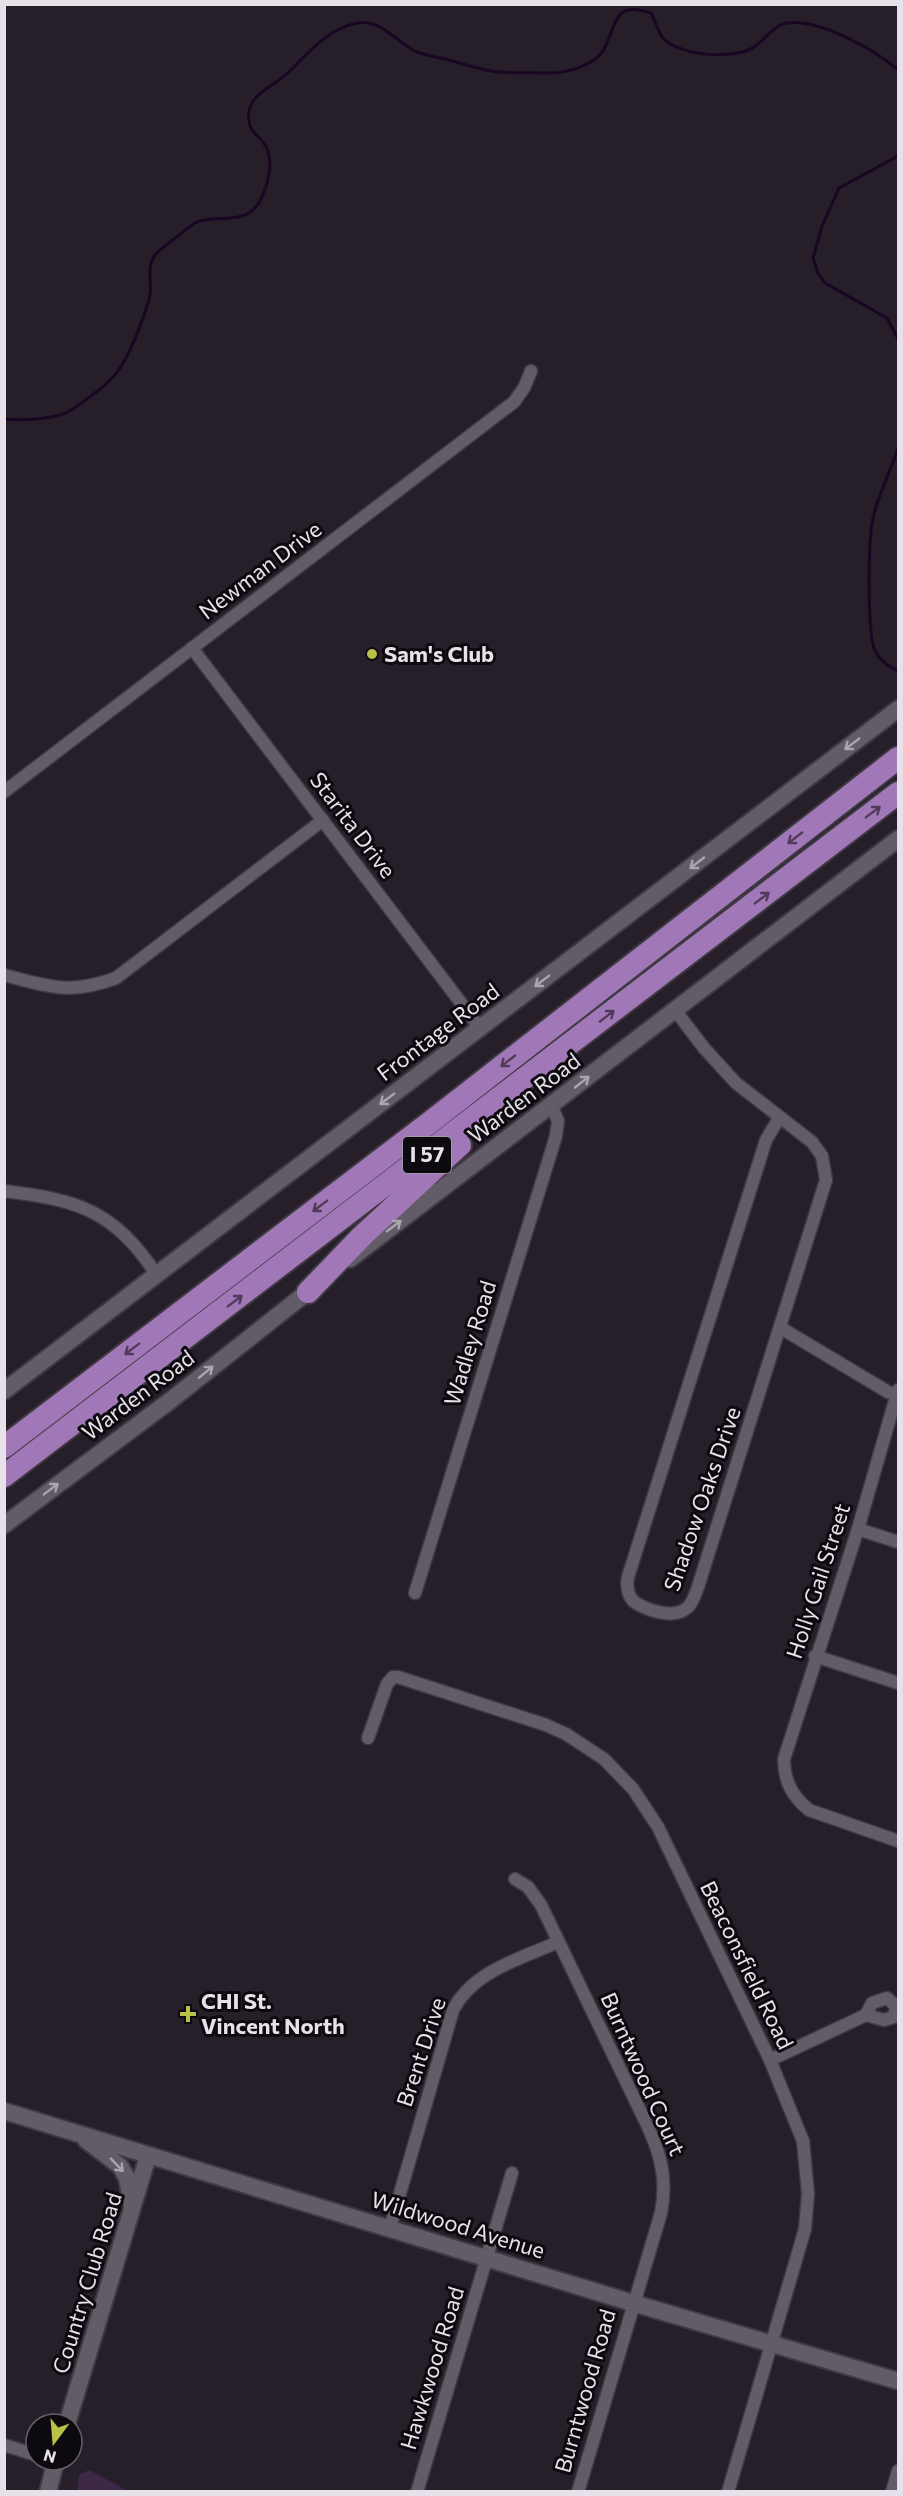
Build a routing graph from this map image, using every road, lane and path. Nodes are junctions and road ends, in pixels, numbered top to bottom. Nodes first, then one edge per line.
1 (531, 371) dead end
2 (192, 648) junction
3 (898, 709) edge
4 (898, 758) edge
5 (4, 792) edge
6 (898, 793) edge
7 (323, 820) junction
8 (898, 839) edge
9 (4, 975) edge
10 (675, 1010) junction
11 (480, 1028) junction
12 (558, 1054) junction
13 (552, 1106) junction
14 (779, 1118) junction
15 (4, 1191) edge
16 (156, 1275) junction
17 (308, 1292) junction
18 (781, 1328) junction
19 (4, 1391) edge
20 (898, 1393) edge
21 (4, 1447) edge
22 (4, 1476) edge
23 (4, 1525) edge
24 (858, 1529) junction
25 (898, 1542) edge
26 (415, 1593) dead end
27 (815, 1656) junction
28 (898, 1683) edge
29 (368, 1738) dead end
30 (898, 1841) edge
31 (515, 1879) dead end
32 (558, 1942) junction
33 (866, 2015) dead end
34 (770, 2060) junction
35 (4, 2111) edge
36 (79, 2133) junction
37 (148, 2156) junction
38 (512, 2174) dead end
39 (133, 2211) junction
40 (390, 2228) junction
41 (488, 2257) junction
42 (633, 2303) junction
43 (771, 2343) junction
44 (898, 2381) edge
45 (71, 2412) edge
46 (4, 2445) edge
47 (24, 2451) edge
48 (898, 2471) edge
49 (52, 2472) edge
50 (48, 2492) edge
51 (417, 2492) edge
52 (578, 2492) edge
53 (728, 2492) edge
54 (892, 2492) edge

1 - 2 street, Newman Drive
2 - 5 street, Newman Drive
2 - 7 street, Starita Drive
3 -> 11 main road, Frontage Road
4 -> 21 highway, I 57
12 -> 6 highway, I 57
7 - 9 street
7 - 11 street, Starita Drive
8 - 10 main road, Warden Road
13 -> 10 main road, Warden Road
10 - 14 street, Shadow Oaks Drive
11 -> 16 main road, Frontage Road
12 - 17 highway
22 -> 12 highway, I 57
17 -> 13 main road, Warden Road
13 - 26 street, Wadley Road
14 - 18 street, Shadow Oaks Drive
14 - 18 street, Shadow Oaks Drive
15 - 16 street
16 - 19 main road, Frontage Road
23 -> 17 main road, Warden Road
18 - 20 street
20 - 24 street, Holly Gail Street
24 - 25 street
24 - 27 street, Holly Gail Street
27 - 28 street
27 - 30 street, Holly Gail Street
29 - 34 street, Beaconsfield Road
31 - 32 street, Burntwood Court
32 - 40 street, Brent Drive
32 - 42 street, Burntwood Court
33 - 34 street
34 - 43 street, Beaconsfield Road
35 - 36 main road, Wildwood Avenue
36 - 37 main road, Wildwood Avenue
36 -> 39 main road
37 - 39 main road, Country Club Road
37 - 40 main road, Wildwood Avenue
38 - 41 street, Hawkwood Road
39 - 45 main road, Country Club Road
40 - 41 main road, Wildwood Avenue
41 - 42 main road, Wildwood Avenue
41 - 51 street, Hawkwood Road
42 - 43 main road, Wildwood Avenue
42 - 52 street, Burntwood Road
43 - 44 main road, Wildwood Avenue
43 - 53 street, Beaconsfield Road
46 - 47 street
48 - 54 street
49 - 50 main road

